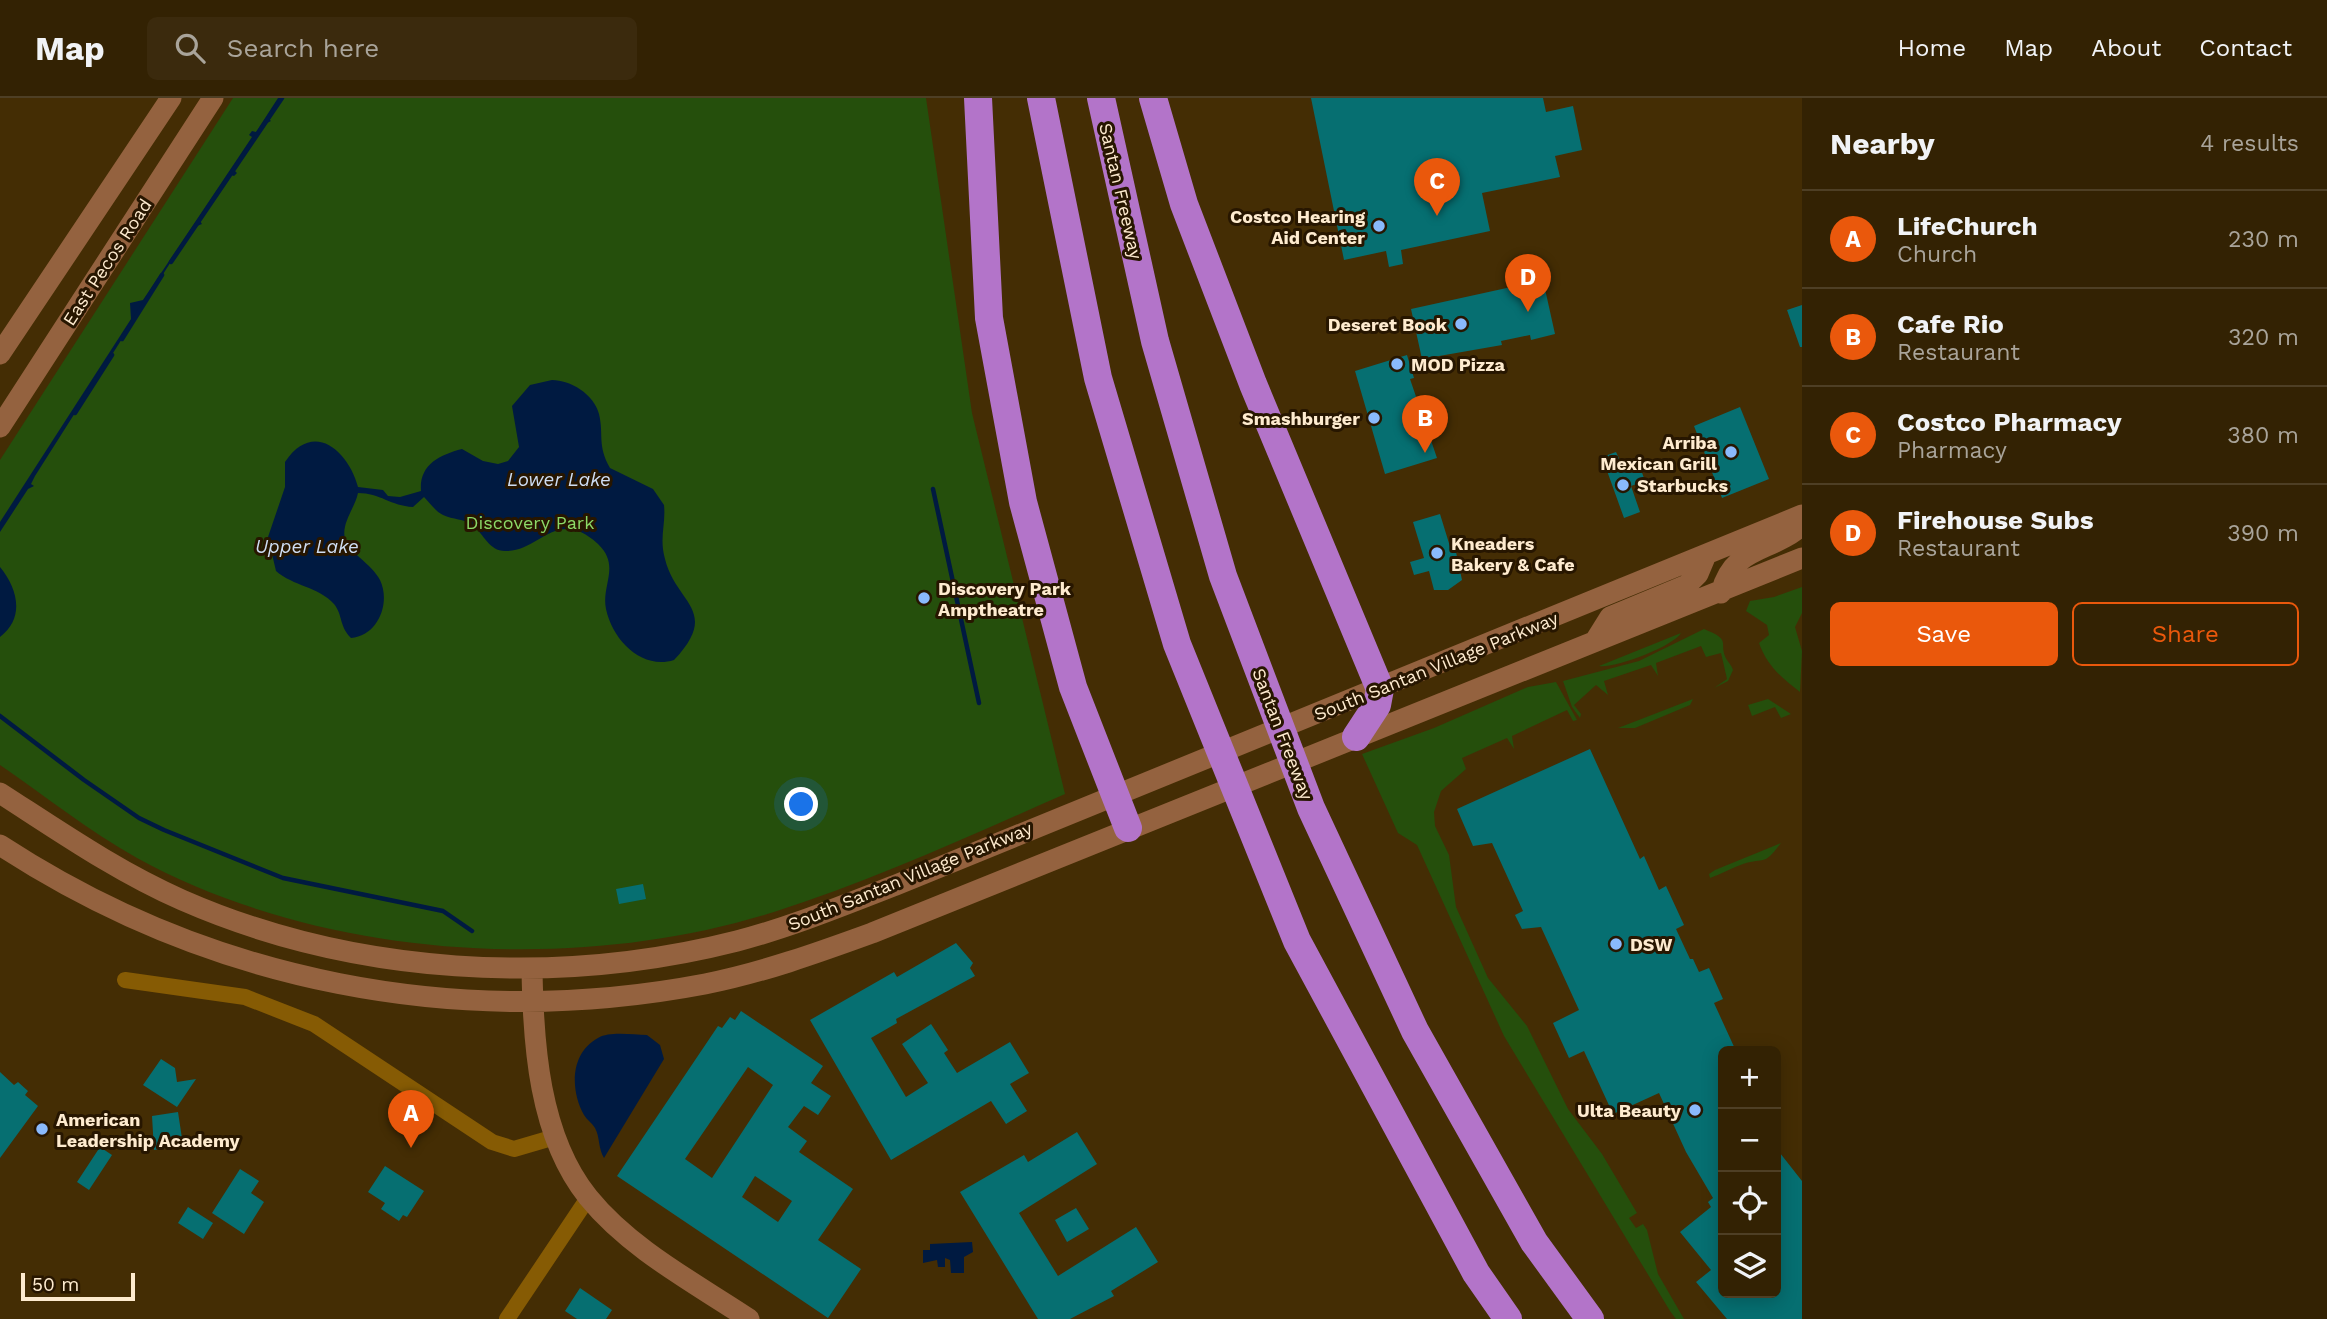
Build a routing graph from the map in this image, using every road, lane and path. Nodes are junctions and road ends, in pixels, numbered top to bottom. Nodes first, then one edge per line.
1 (171, 98) edge
2 (213, 98) edge
3 (978, 98) edge
4 (1041, 98) edge
5 (1101, 98) edge
6 (1153, 98) edge
7 (0, 354) edge
8 (0, 427) edge
9 (1802, 515) edge
10 (1802, 525) edge
11 (1706, 555) junction
12 (1802, 558) edge
13 (1721, 593) junction
14 (1595, 641) junction
15 (1380, 689) junction
16 (1356, 737) junction
17 (0, 793) edge
18 (1114, 794) junction
19 (1128, 828) junction
20 (0, 845) edge
21 (532, 968) junction
22 (125, 981) dead end
23 (533, 1003) junction
24 (555, 1137) junction
25 (588, 1198) junction
26 (506, 1319) edge
27 (749, 1319) edge
28 (1508, 1319) edge
29 (1590, 1319) edge

1 - 7 main road, East Pecos Road
2 - 8 main road, East Pecos Road
3 - 18 highway
4 - 28 highway
5 - 29 highway, Santan Freeway
6 - 15 highway
9 - 11 main road, South Santan Village Parkway
10 - 13 main road
11 - 14 main road
11 - 15 main road, South Santan Village Parkway
12 - 13 main road, South Santan Village Parkway
13 - 14 main road, South Santan Village Parkway
14 - 16 main road, South Santan Village Parkway
15 - 16 highway
15 - 18 main road, South Santan Village Parkway
16 - 19 main road, South Santan Village Parkway
17 - 21 main road, South Santan Village Parkway
18 - 19 highway
18 - 21 main road, South Santan Village Parkway
19 - 23 main road, South Santan Village Parkway
20 - 23 main road, South Santan Village Parkway
21 - 23 main road
22 - 24 street
23 - 24 main road
24 - 25 main road
25 - 26 street
25 - 27 main road

